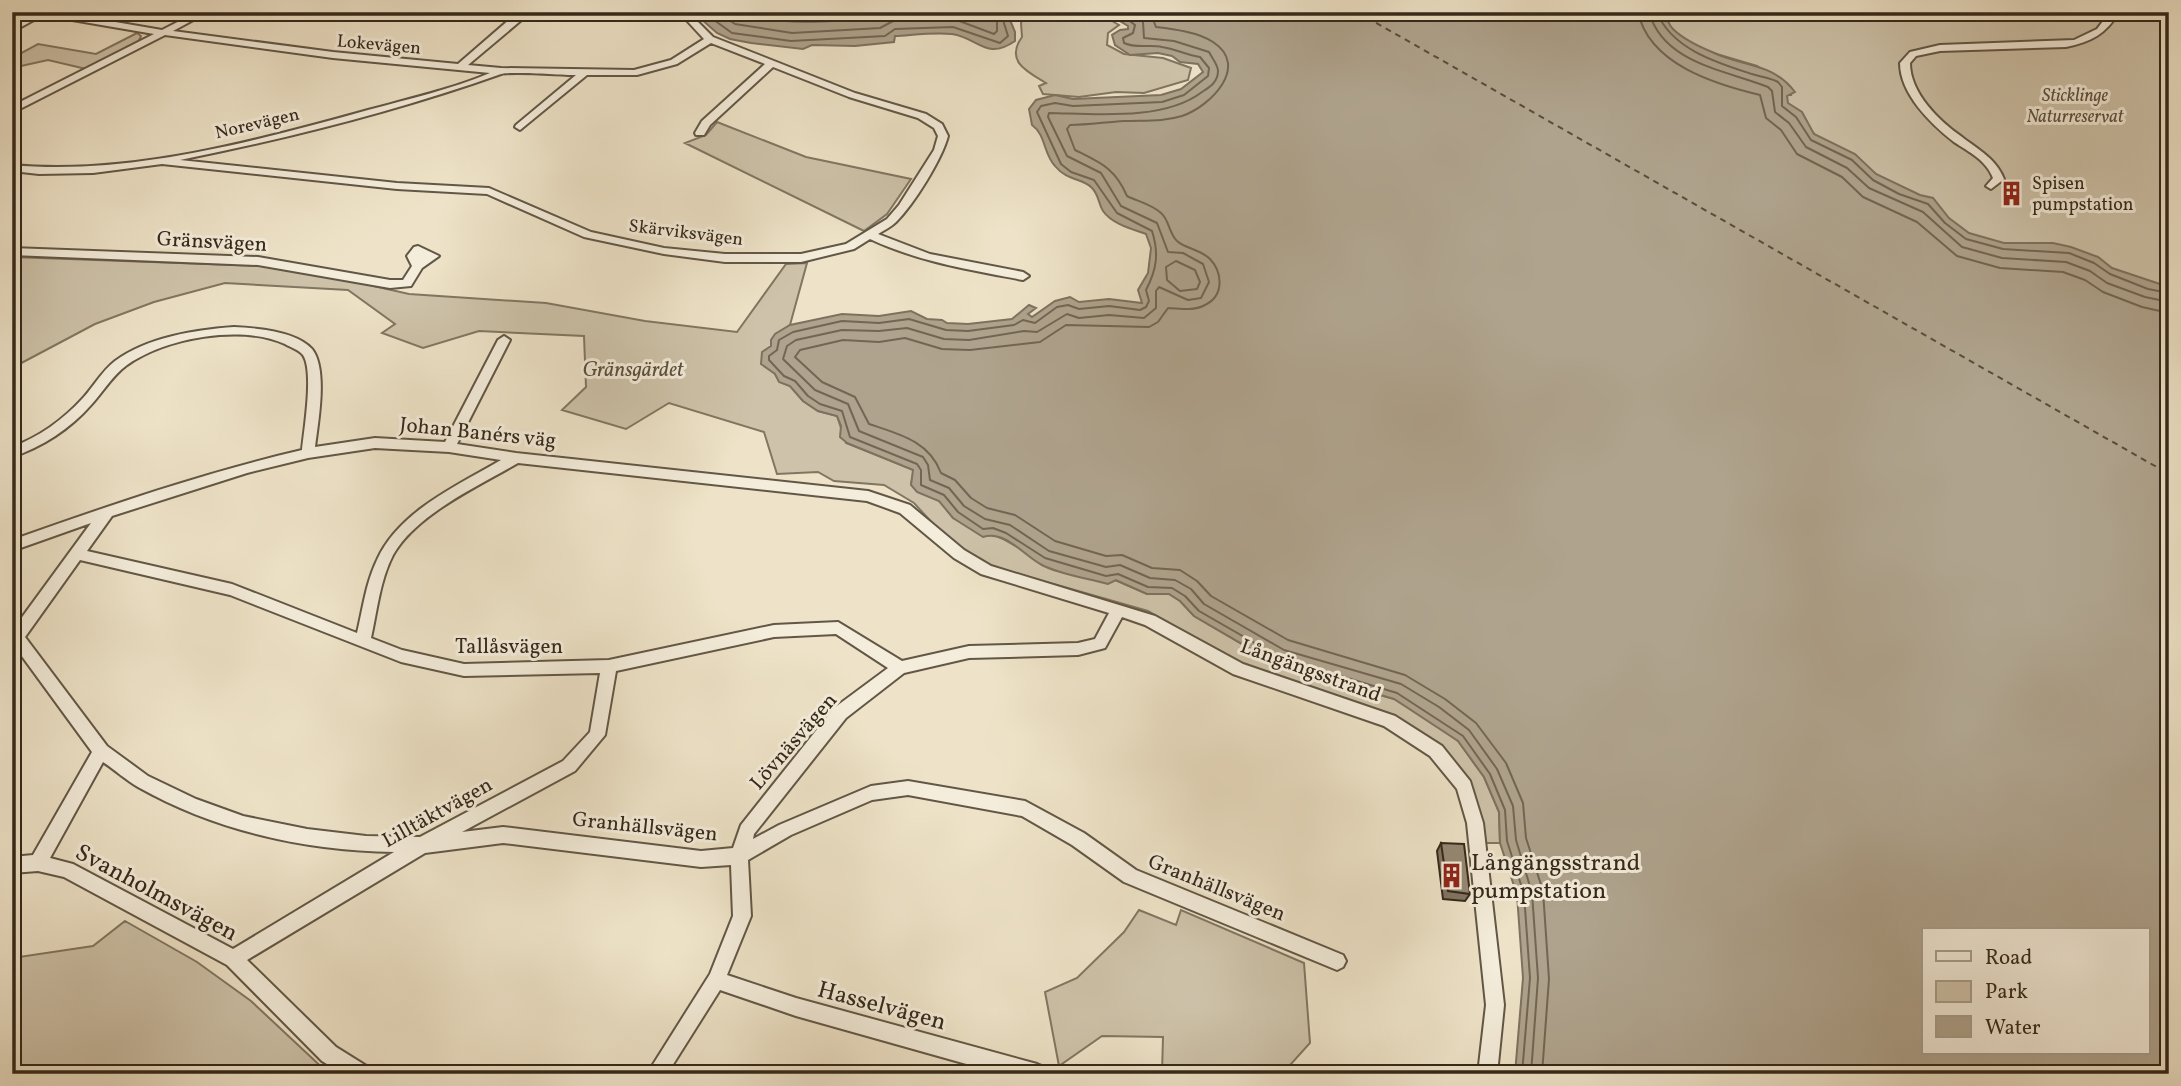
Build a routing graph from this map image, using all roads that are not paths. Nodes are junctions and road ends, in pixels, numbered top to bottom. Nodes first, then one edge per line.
1 (204, 12) edge
2 (522, 12) edge
3 (683, 12) edge
4 (2115, 12) edge
5 (40, 13) edge
6 (12, 29) edge
7 (160, 34) junction
8 (710, 39) junction
9 (773, 62) junction
10 (460, 67) junction
11 (501, 71) junction
12 (583, 74) junction
13 (12, 110) edge
14 (520, 127) dead end
15 (700, 133) dead end
16 (166, 162) junction
17 (12, 168) edge
18 (1991, 186) dead end
19 (871, 235) junction
20 (12, 251) edge
21 (418, 266) dead end
22 (1023, 276) dead end
23 (503, 340) dead end
24 (449, 447) junction
25 (12, 452) edge
26 (308, 453) junction
27 (516, 458) junction
28 (868, 496) joint
29 (107, 512) junction
30 (12, 546) edge
31 (77, 554) junction
32 (1117, 612) junction
33 (14, 640) edge
34 (363, 641) junction
35 (609, 666) junction
36 (900, 668) junction
37 (101, 751) junction
38 (422, 845) junction
39 (739, 856) junction
40 (38, 863) junction
41 (12, 864) edge
42 (233, 959) junction
43 (1337, 961) dead end
44 (716, 980) junction
45 (361, 1074) edge
46 (656, 1074) edge
47 (1037, 1074) edge
48 (1487, 1074) edge

1 - 7 street
2 - 10 street
3 - 8 street
4 - 18 street
5 - 6 street
5 - 7 street, Lokevägen
7 - 10 street, Lokevägen
7 - 13 street
8 - 9 street, Skärviksvägen
8 - 12 street, Lokevägen
9 - 15 street
9 - 19 street, Skärviksvägen
10 - 11 street, Lokevägen
11 - 12 street, Lokevägen
11 - 16 street, Norevägen
12 - 14 street
16 - 17 street, Norevägen
16 - 19 street, Skärviksvägen
19 - 22 street
20 - 21 street, Gränsvägen
23 - 24 street
24 - 26 street, Johan Banérs väg
24 - 27 street, Johan Banérs väg
25 - 26 street
26 - 29 street, Johan Banérs väg
27 - 28 street, Johan Banérs väg
27 - 34 street
28 - 32 street, Långängsstrand
29 - 30 street, Johan Banérs väg
29 - 31 street
31 - 33 street
31 - 34 street, Tallåsvägen
32 - 36 street, Lövnäsvägen
32 - 48 street, Långängsstrand
33 - 37 street, Granhällsvägen
34 - 35 street, Tallåsvägen
35 - 36 street, Tallåsvägen
35 - 38 street, Lilltäktvägen
36 - 39 street, Lövnäsvägen
37 - 38 street, Granhällsvägen
37 - 40 street
38 - 39 street, Granhällsvägen
38 - 42 street, Lilltäktvägen
39 - 43 street, Granhällsvägen
39 - 44 street, Lövnäsvägen
40 - 41 street, Svanholmsvägen
40 - 42 street, Svanholmsvägen
42 - 45 street, Svanholmsvägen
44 - 46 street, Lövnäsvägen
44 - 47 street, Hasselvägen

